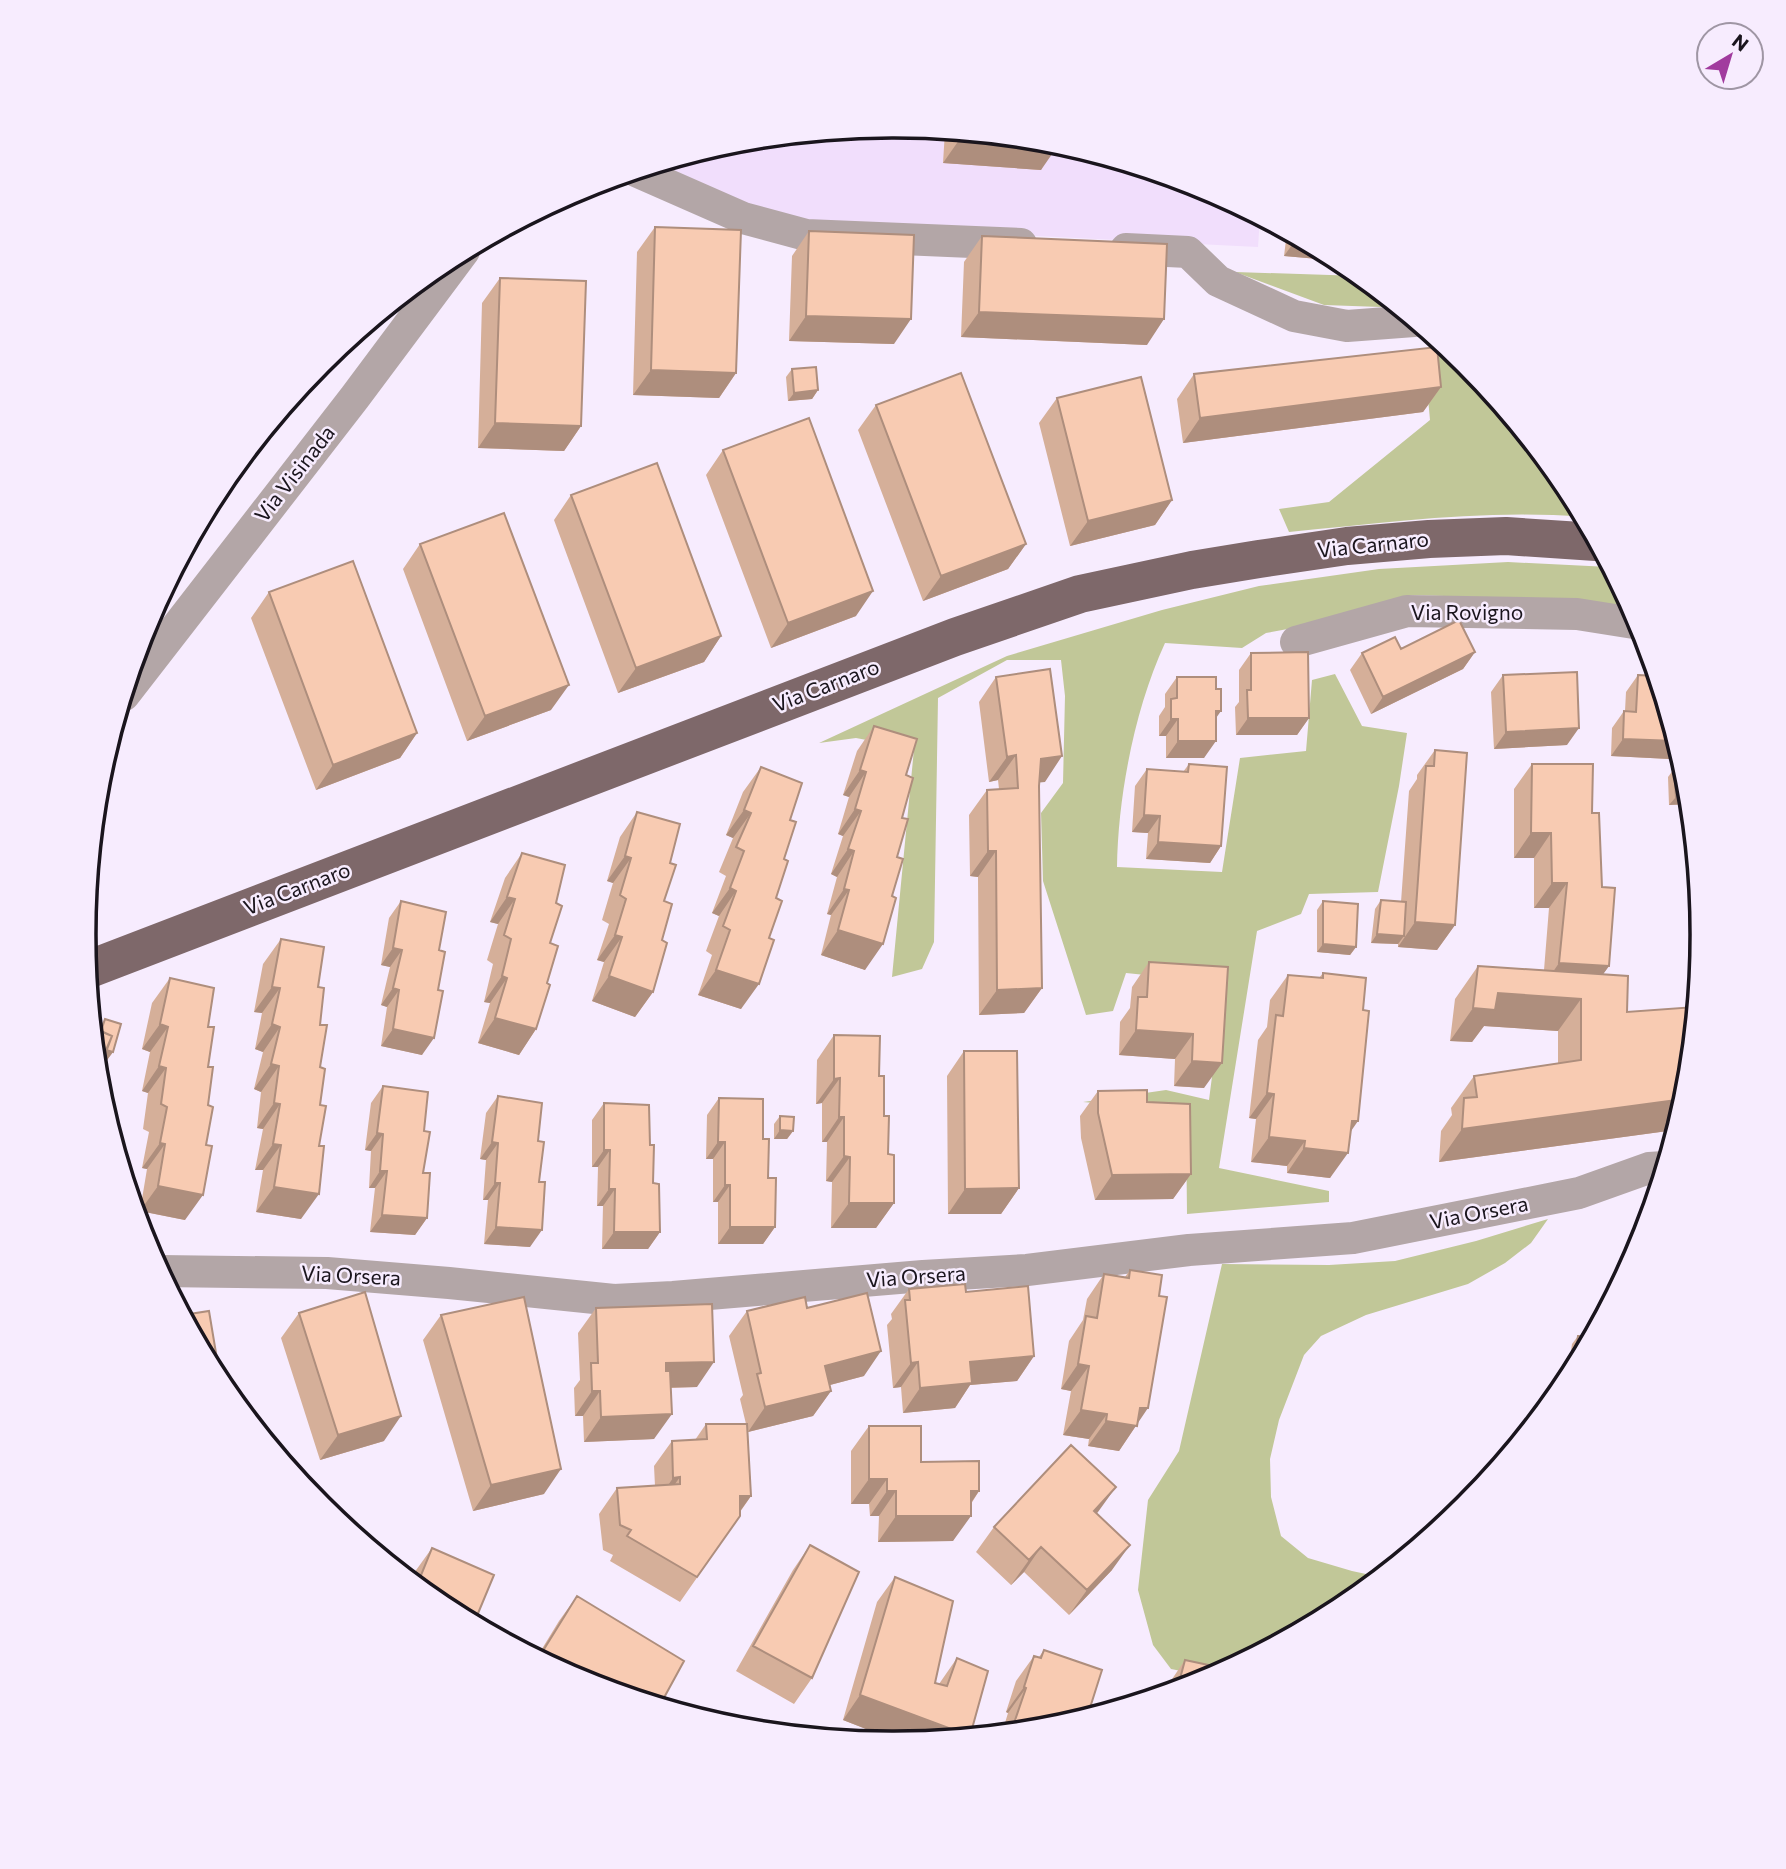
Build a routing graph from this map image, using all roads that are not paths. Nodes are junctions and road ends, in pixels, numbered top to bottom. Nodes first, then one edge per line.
1 (649, 177) edge
2 (1051, 246) edge
3 (1092, 248) edge
4 (446, 275) edge
5 (1402, 322) edge
6 (1586, 541) edge
7 (1625, 622) edge
8 (1296, 642) dead end
9 (141, 673) edge
10 (97, 966) edge
11 (1654, 1168) edge
12 (171, 1271) edge

1 - 2 street
3 - 5 street
4 - 9 street, Via Visinada
6 - 10 main road, Via Carnaro
7 - 8 street, Via Rovigno
11 - 12 street, Via Orsera

